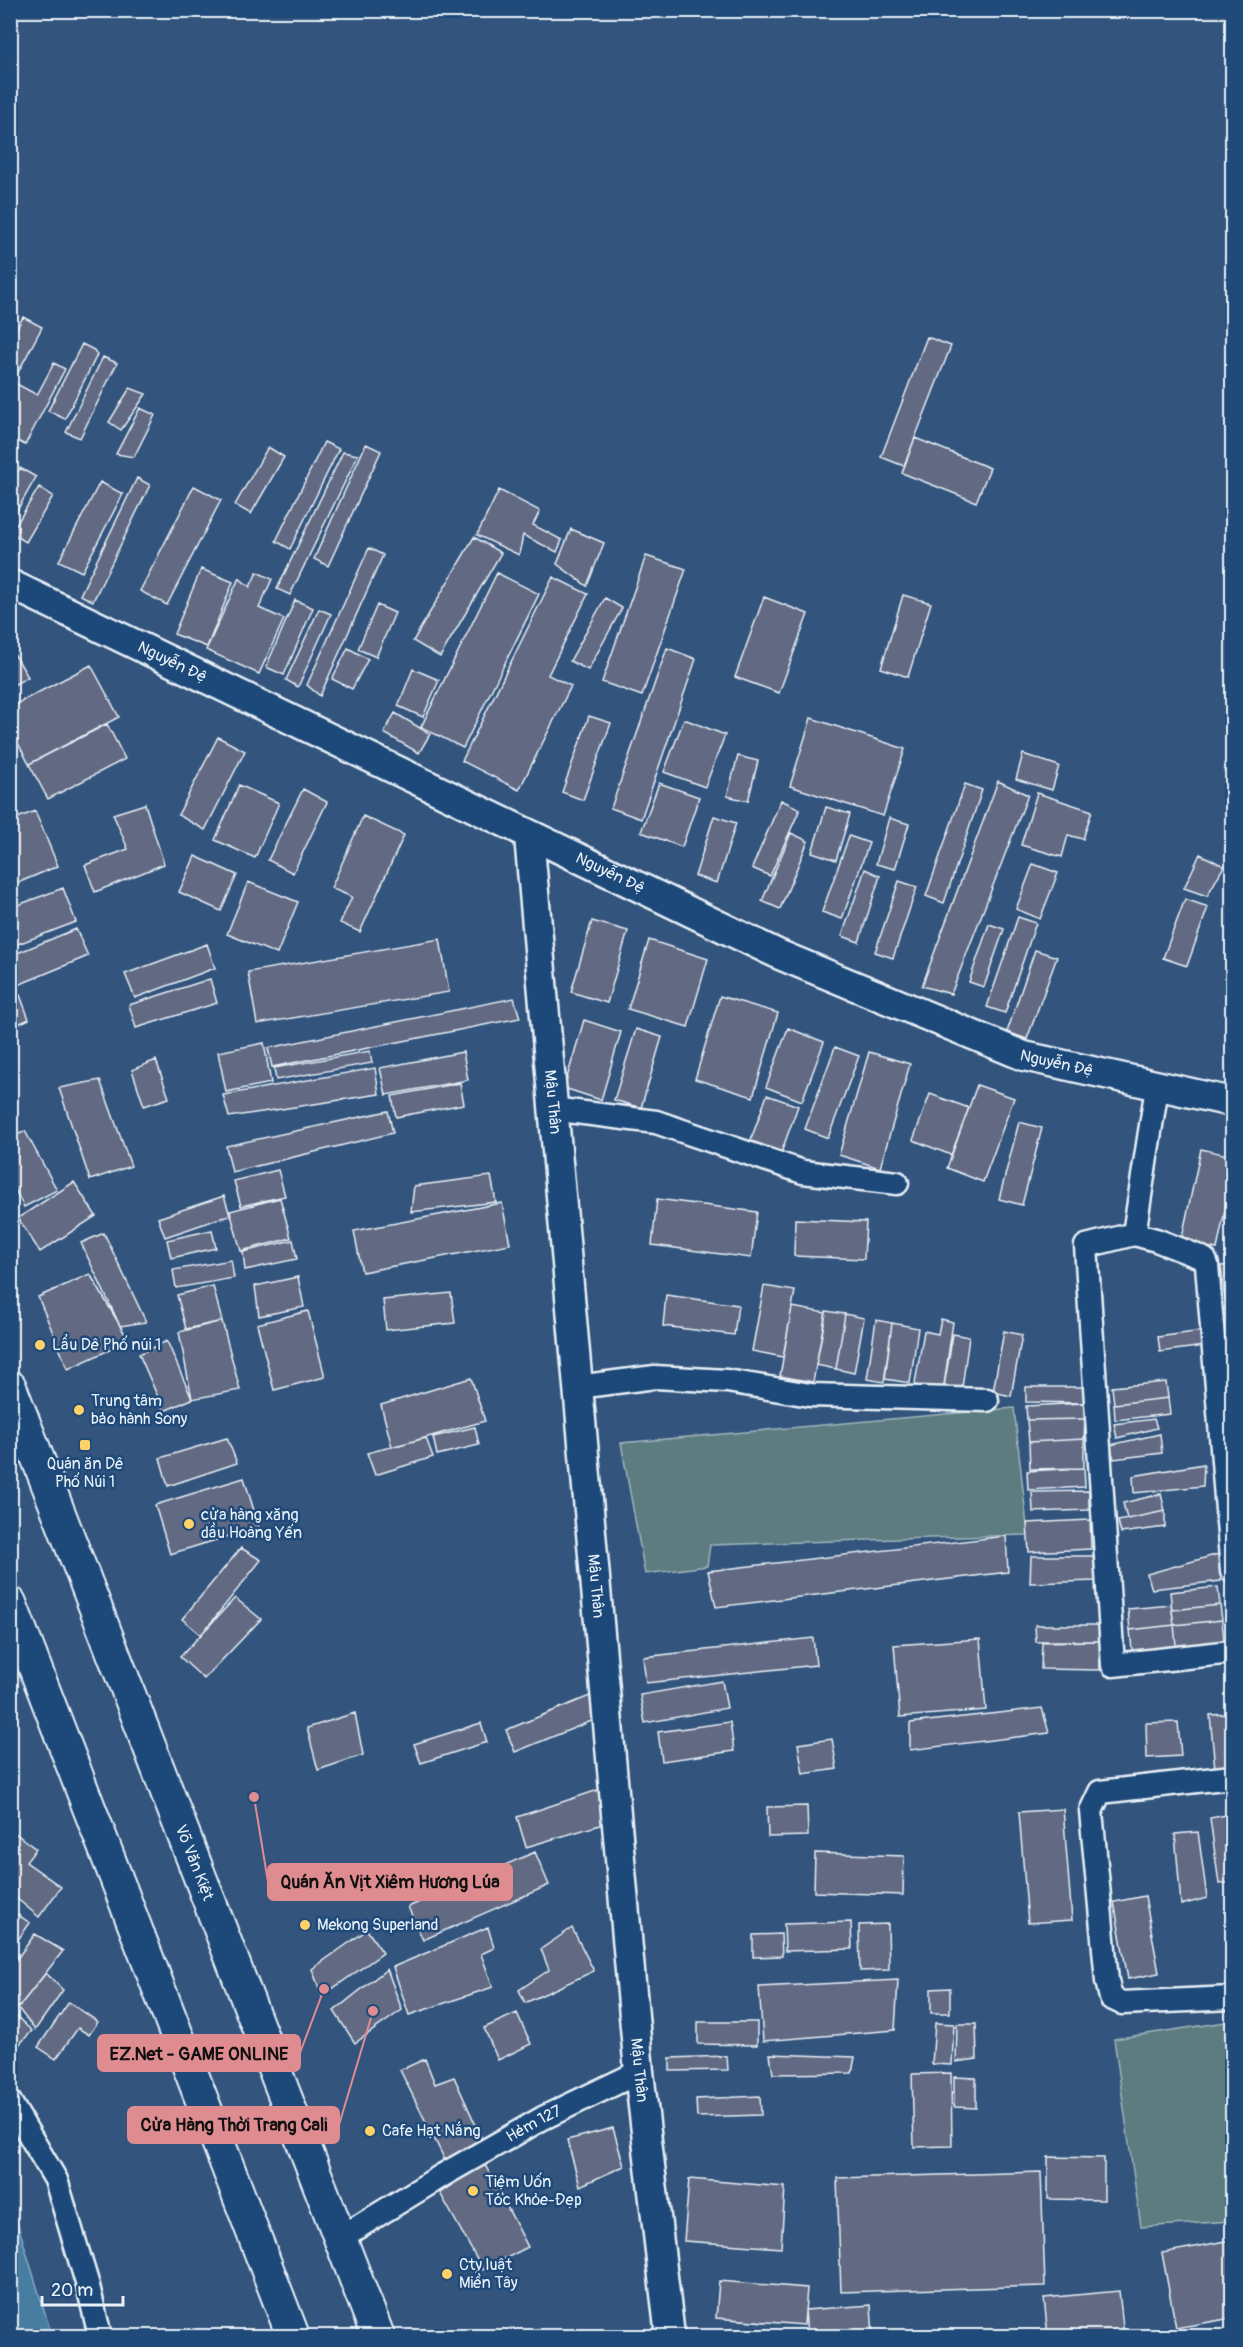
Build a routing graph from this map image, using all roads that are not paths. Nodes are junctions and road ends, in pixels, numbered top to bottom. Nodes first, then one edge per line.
1 (10, 584) edge
2 (529, 836) junction
3 (1157, 1087) junction
4 (1233, 1102) edge
5 (552, 1109) junction
6 (897, 1183) dead end
7 (1134, 1234) junction
8 (10, 1387) edge
9 (577, 1387) junction
10 (987, 1400) dead end
11 (1233, 1571) edge
12 (10, 1603) edge
13 (1233, 1652) edge
14 (1233, 1777) edge
15 (1233, 1998) edge
16 (639, 2072) junction
17 (10, 2102) edge
18 (340, 2238) junction
19 (100, 2337) edge
20 (293, 2337) edge
21 (378, 2337) edge
22 (670, 2337) edge

1 - 2 street, Nguyễn Đệ
2 - 3 street, Nguyễn Đệ
2 - 5 street, Mậu Thân
3 - 4 street, Nguyễn Đệ
3 - 7 street
5 - 6 street
5 - 9 street, Mậu Thân
7 - 11 street
7 - 13 street
8 - 18 main road, Võ Văn Kiệt
9 - 10 street
9 - 16 street, Mậu Thân
12 - 20 main road
14 - 15 street
16 - 18 street, Hẻm 127
16 - 22 street, Mậu Thân
17 - 19 street
18 - 21 main road, Võ Văn Kiệt

